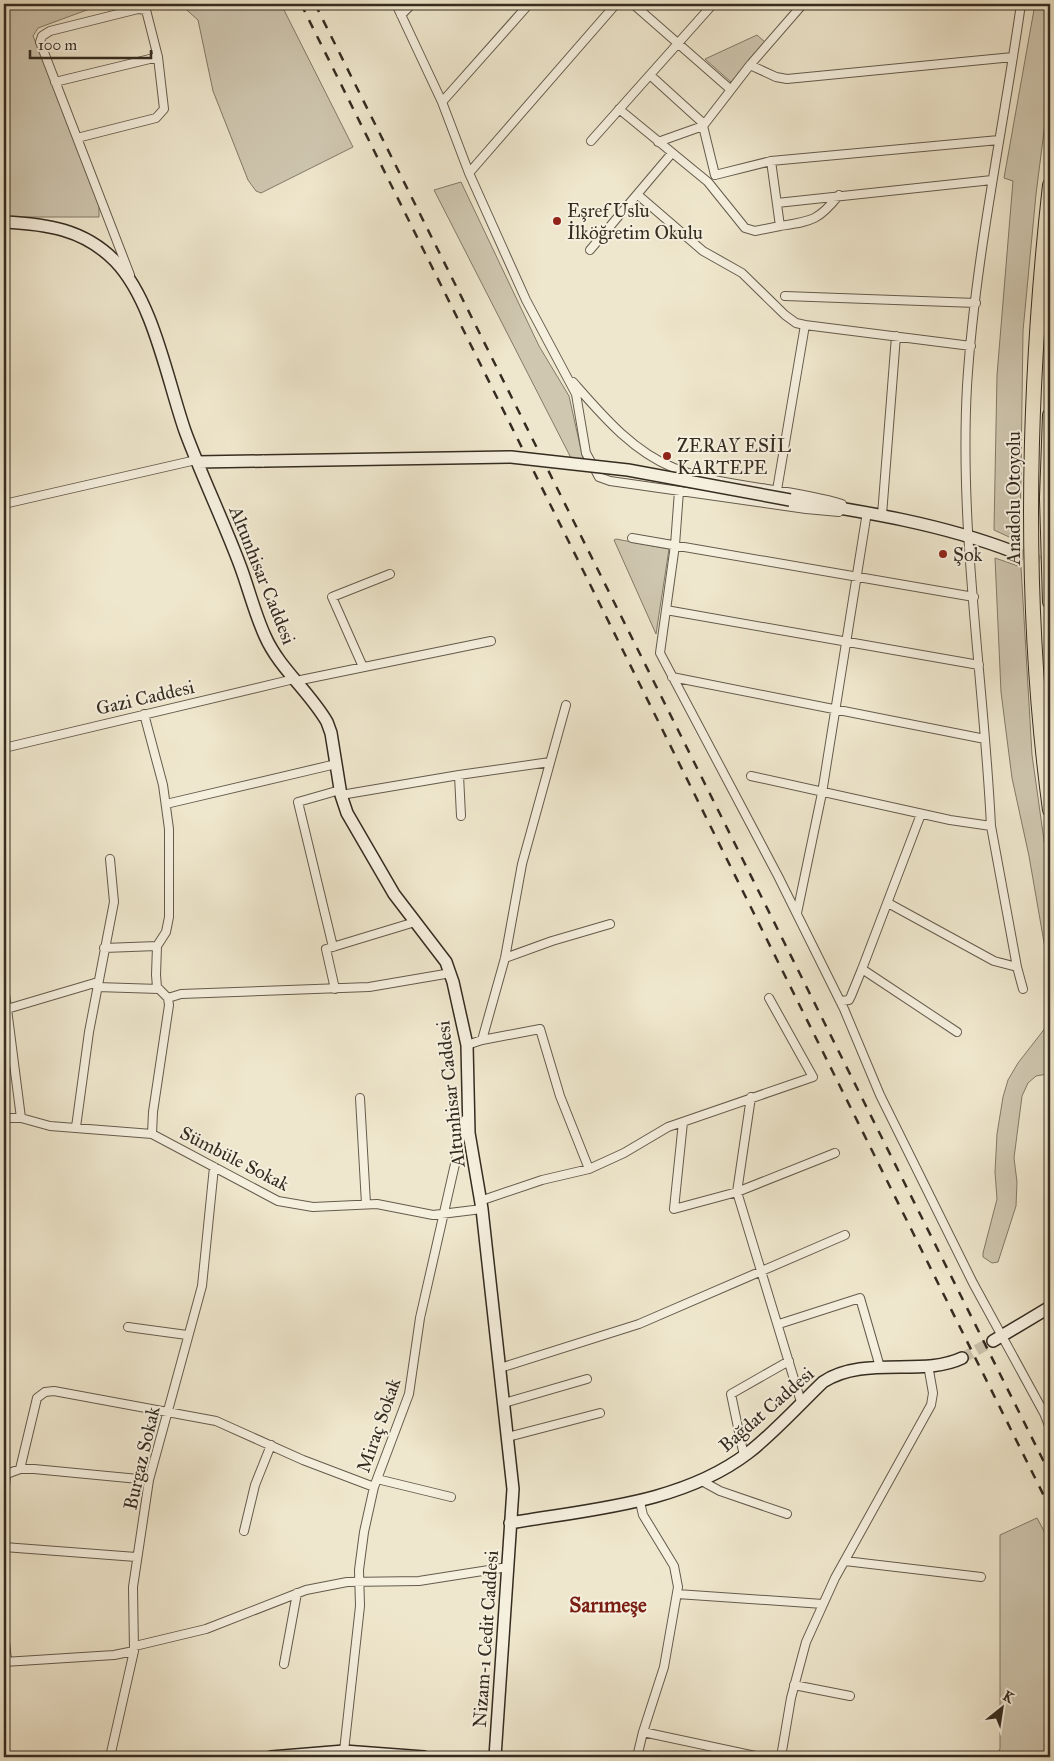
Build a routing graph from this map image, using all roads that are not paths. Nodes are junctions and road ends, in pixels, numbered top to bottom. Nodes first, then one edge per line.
1 (396, 4) edge
2 (412, 4) edge
3 (529, 4) edge
4 (616, 4) edge
5 (633, 4) edge
6 (713, 4) edge
7 (803, 4) edge
8 (1021, 4) edge
9 (401, 15) junction
10 (678, 44) junction
11 (158, 56) junction
12 (1013, 57) junction
13 (750, 65) junction
14 (650, 75) junction
15 (55, 82) junction
16 (730, 89) junction
17 (442, 102) junction
18 (620, 109) junction
19 (703, 125) junction
20 (77, 138) junction
21 (998, 140) junction
22 (591, 141) dead end
23 (658, 142) junction
24 (672, 153) junction
25 (771, 161) junction
26 (469, 173) junction
27 (715, 175) junction
28 (992, 180) junction
29 (708, 182) junction
30 (1050, 185) edge
31 (638, 195) junction
32 (839, 195) junction
33 (777, 203) junction
34 (4, 222) edge
35 (780, 226) junction
36 (590, 250) dead end
37 (136, 289) junction
38 (785, 296) dead end
39 (976, 303) junction
40 (805, 324) junction
41 (896, 336) junction
42 (971, 346) junction
43 (565, 373) junction
44 (1050, 415) edge
45 (197, 461) junction
46 (776, 490) junction
47 (679, 491) junction
48 (4, 504) edge
49 (868, 512) junction
50 (882, 515) junction
51 (970, 535) junction
52 (632, 538) dead end
53 (675, 545) junction
54 (1014, 552) tunnel mouth
55 (390, 574) dead end
56 (858, 576) junction
57 (974, 597) junction
58 (1050, 602) edge
59 (666, 610) junction
60 (847, 641) junction
61 (491, 642) dead end
62 (979, 665) junction
63 (363, 667) junction
64 (672, 677) junction
65 (295, 680) junction
66 (566, 705) dead end
67 (835, 709) junction
68 (144, 714) junction
69 (985, 739) junction
70 (4, 748) edge
71 (550, 762) junction
72 (336, 764) junction
73 (459, 775) junction
74 (751, 776) dead end
75 (340, 793) junction
76 (822, 793) junction
77 (166, 804) junction
78 (1050, 810) edge
79 (921, 814) junction
80 (461, 816) dead end
81 (991, 826) junction
82 (110, 859) dead end
83 (888, 903) junction
84 (797, 913) junction
85 (415, 922) junction
86 (610, 924) dead end
87 (157, 946) junction
88 (333, 947) junction
89 (104, 948) junction
90 (504, 958) junction
91 (1017, 966) junction
92 (862, 969) junction
93 (451, 973) junction
94 (98, 985) junction
95 (4, 987) edge
96 (334, 989) junction
97 (1023, 989) dead end
98 (159, 990) junction
99 (168, 998) junction
100 (769, 998) dead end
101 (840, 1001) junction
102 (5, 1009) edge
103 (957, 1032) dead end
104 (482, 1040) junction
105 (466, 1045) junction
106 (751, 1097) junction
107 (360, 1098) dead end
108 (467, 1113) junction
109 (4, 1118) edge
110 (21, 1118) junction
111 (683, 1122) junction
112 (76, 1127) junction
113 (152, 1134) junction
114 (834, 1153) dead end
115 (214, 1167) junction
116 (589, 1169) junction
117 (736, 1192) junction
118 (366, 1204) junction
119 (481, 1205) junction
120 (443, 1215) junction
121 (845, 1234) dead end
122 (760, 1272) junction
123 (1050, 1307) edge
124 (779, 1324) junction
125 (128, 1327) dead end
126 (187, 1335) junction
127 (997, 1338) junction
128 (962, 1358) tunnel mouth
129 (789, 1361) junction
130 (928, 1365) junction
131 (500, 1368) junction
132 (880, 1368) junction
133 (587, 1379) dead end
134 (801, 1402) junction
135 (504, 1403) junction
136 (169, 1411) junction
137 (600, 1413) dead end
138 (1050, 1428) edge
139 (508, 1437) junction
140 (271, 1445) junction
141 (744, 1456) junction
142 (20, 1469) junction
143 (5, 1475) edge
144 (377, 1479) junction
145 (150, 1480) junction
146 (700, 1480) junction
147 (374, 1487) junction
148 (4, 1497) edge
149 (451, 1497) dead end
150 (640, 1502) junction
151 (787, 1514) dead end
152 (510, 1523) junction
153 (244, 1531) dead end
154 (4, 1547) edge
155 (136, 1557) junction
156 (845, 1562) junction
157 (508, 1567) junction
158 (981, 1577) dead end
159 (360, 1583) junction
160 (297, 1593) junction
161 (678, 1594) junction
162 (823, 1604) junction
163 (4, 1632) edge
164 (135, 1648) junction
165 (5, 1661) edge
166 (284, 1664) dead end
167 (794, 1685) junction
168 (850, 1696) dead end
169 (643, 1732) junction
170 (344, 1751) junction
171 (110, 1757) edge
172 (271, 1757) edge
173 (418, 1757) edge
174 (495, 1757) edge
175 (637, 1757) edge
176 (760, 1757) edge
177 (781, 1757) edge

1 - 9 street
2 - 9 street
3 - 17 street
4 - 26 street
5 - 10 street
6 - 10 street
7 - 13 street
8 - 12 street
9 - 17 street
10 - 14 street
10 - 16 street
11 - 15 street
11 - 15 street
11 - 20 street
12 - 13 street
12 - 21 street
13 - 16 street
14 - 18 street
14 - 19 street
15 - 20 street
16 - 19 street
17 - 26 street
18 - 22 street
18 - 23 street
19 - 23 street
19 - 27 street
20 - 37 street
21 - 25 street
21 - 28 street
23 - 24 street
24 - 29 street
24 - 31 street
25 - 27 street
25 - 33 street
26 - 43 street
27 - 29 street
28 - 32 street
28 - 39 street
29 - 35 street
30 - 78 highway, Anadolu Otoyolu
31 - 36 street
31 - 40 street
32 - 33 street
32 - 35 street
33 - 35 street
34 - 37 street, Altunhisar Caddesi
37 - 45 street, Altunhisar Caddesi
38 - 39 street
39 - 42 street
40 - 41 street
40 - 46 street
41 - 42 street
41 - 50 street
42 - 51 street
43 - 46 street
43 - 47 street
44 - 58 highway, Anadolu Otoyolu
45 - 48 street
45 - 49 street, bridge
45 - 65 street, Altunhisar Caddesi
46 - 49 street
47 - 49 street
47 - 53 street
49 - 50 street
49 - 56 street
50 - 51 street
51 - 54 street
51 - 57 street
52 - 53 street
53 - 56 street
53 - 59 street
55 - 63 street
56 - 57 street
56 - 60 street
57 - 62 street
59 - 60 street
59 - 64 street
60 - 62 street
60 - 67 street
61 - 63 street, Gazi Caddesi
62 - 69 street
63 - 65 street, Gazi Caddesi
64 - 67 street
64 - 84 street
65 - 68 street, Gazi Caddesi
65 - 72 street, Altunhisar Caddesi
66 - 71 street
67 - 69 street
67 - 76 street
68 - 70 street, Gazi Caddesi
68 - 77 street
69 - 81 street
71 - 73 street
71 - 90 street
72 - 75 street, Altunhisar Caddesi
72 - 77 street
73 - 75 street
73 - 80 street
74 - 76 street
75 - 85 street, Altunhisar Caddesi
75 - 88 street
76 - 79 street
76 - 84 street
77 - 87 street
79 - 81 street
79 - 83 street
81 - 91 street
82 - 89 street
83 - 91 street
83 - 92 street
84 - 101 street
85 - 88 street
85 - 93 street, Altunhisar Caddesi
86 - 90 street
87 - 89 street
87 - 98 street
88 - 96 street
89 - 94 street
90 - 104 street
91 - 97 street
92 - 101 street
92 - 103 street
93 - 96 street
93 - 105 street, Altunhisar Caddesi
94 - 98 street
94 - 102 street
94 - 112 street
95 - 102 street
96 - 99 street
98 - 99 street
99 - 113 street
100 - 106 street, Sümbüle Sokak
101 - 127 street
102 - 110 street
104 - 105 street
104 - 116 street
105 - 108 street, Altunhisar Caddesi
106 - 111 street, Sümbüle Sokak
106 - 117 street
107 - 118 street
108 - 119 street, Altunhisar Caddesi
108 - 120 street, Miraç Sokak
109 - 110 street, Sümbüle Sokak
110 - 112 street, Sümbüle Sokak
111 - 116 street, Sümbüle Sokak
111 - 117 street
112 - 113 street, Sümbüle Sokak
113 - 115 street, Sümbüle Sokak
114 - 117 street
115 - 118 street, Sümbüle Sokak
115 - 126 street, Burgaz Sokak
116 - 119 street, Sümbüle Sokak
117 - 122 street
118 - 120 street, Sümbüle Sokak
119 - 120 street, Sümbüle Sokak
119 - 131 street, Altunhisar Caddesi
120 - 144 street, Miraç Sokak
121 - 122 street
122 - 124 street
122 - 131 street
123 - 127 street
124 - 129 street
124 - 132 street
125 - 126 street
126 - 136 street, Burgaz Sokak
127 - 138 street
128 - 130 street, Bağdat Caddesi
129 - 134 street
129 - 141 street
130 - 132 street, Bağdat Caddesi
130 - 156 street
131 - 135 street, Altunhisar Caddesi
132 - 134 street, Bağdat Caddesi
133 - 135 street
134 - 141 street, Bağdat Caddesi
135 - 139 street, Altunhisar Caddesi
136 - 140 street
136 - 142 street
136 - 145 street, Burgaz Sokak
137 - 139 street
139 - 152 street, Altunhisar Caddesi
140 - 147 street
140 - 153 street
141 - 146 street, Bağdat Caddesi
142 - 143 street
142 - 145 street
143 - 148 street
144 - 147 street, Miraç Sokak
144 - 149 street
145 - 155 street, Burgaz Sokak
146 - 150 street, Bağdat Caddesi
146 - 151 street
147 - 159 street, Miraç Sokak
150 - 152 street, Bağdat Caddesi
150 - 161 street
152 - 157 street, Nizam-ı Cedit Caddesi
154 - 155 street
155 - 164 street, Burgaz Sokak
156 - 158 street
156 - 162 street
157 - 159 street
157 - 174 street, Nizam-ı Cedit Caddesi
159 - 160 street
159 - 170 street, Miraç Sokak
160 - 164 street
160 - 166 street
161 - 162 street
161 - 169 street
162 - 167 street
163 - 165 street
164 - 165 street
164 - 171 street, Burgaz Sokak
167 - 168 street
167 - 177 street
169 - 175 street
169 - 176 street
170 - 172 street
170 - 173 street

